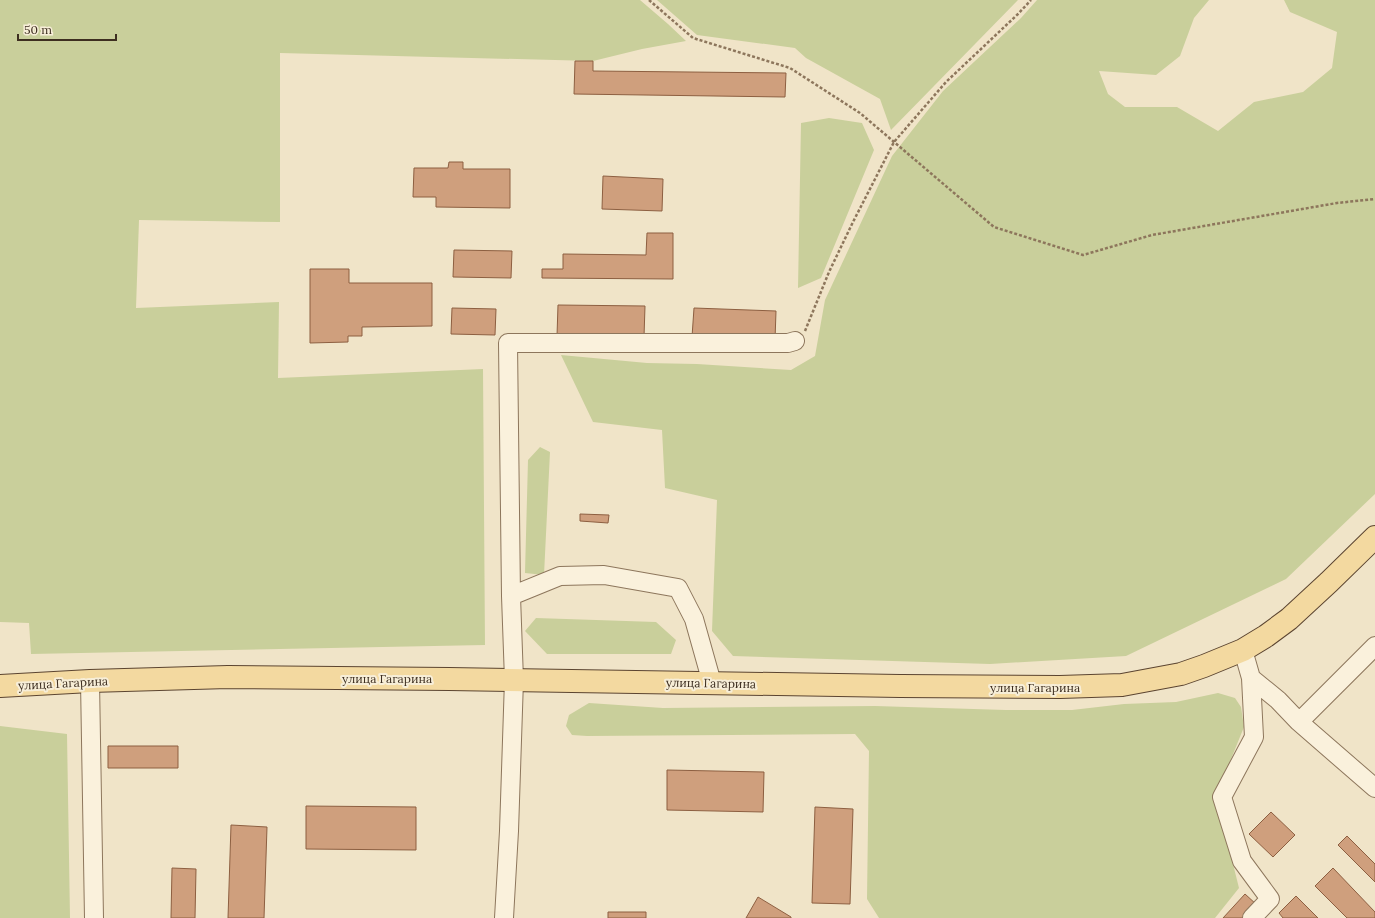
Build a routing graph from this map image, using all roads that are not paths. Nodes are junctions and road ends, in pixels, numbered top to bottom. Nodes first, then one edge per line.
1 (800, 336) road end
2 (1375, 537) edge
3 (511, 596) junction
4 (1375, 646) edge
5 (1243, 650) junction
6 (1251, 678) junction
7 (514, 680) junction
8 (90, 681) junction
9 (712, 683) junction
10 (0, 686) edge
11 (1299, 722) junction
12 (1375, 788) edge
13 (94, 918) edge
14 (504, 918) edge
15 (1252, 918) edge

1 - 3 street
2 - 5 main road, улица Гагарина
3 - 7 street
3 - 9 street
4 - 11 street
5 - 6 street
5 - 9 main road, улица Гагарина
6 - 11 street
6 - 15 street
7 - 8 main road, улица Гагарина
7 - 9 main road, улица Гагарина
7 - 14 street
8 - 10 main road, улица Гагарина
8 - 13 street
11 - 12 street

